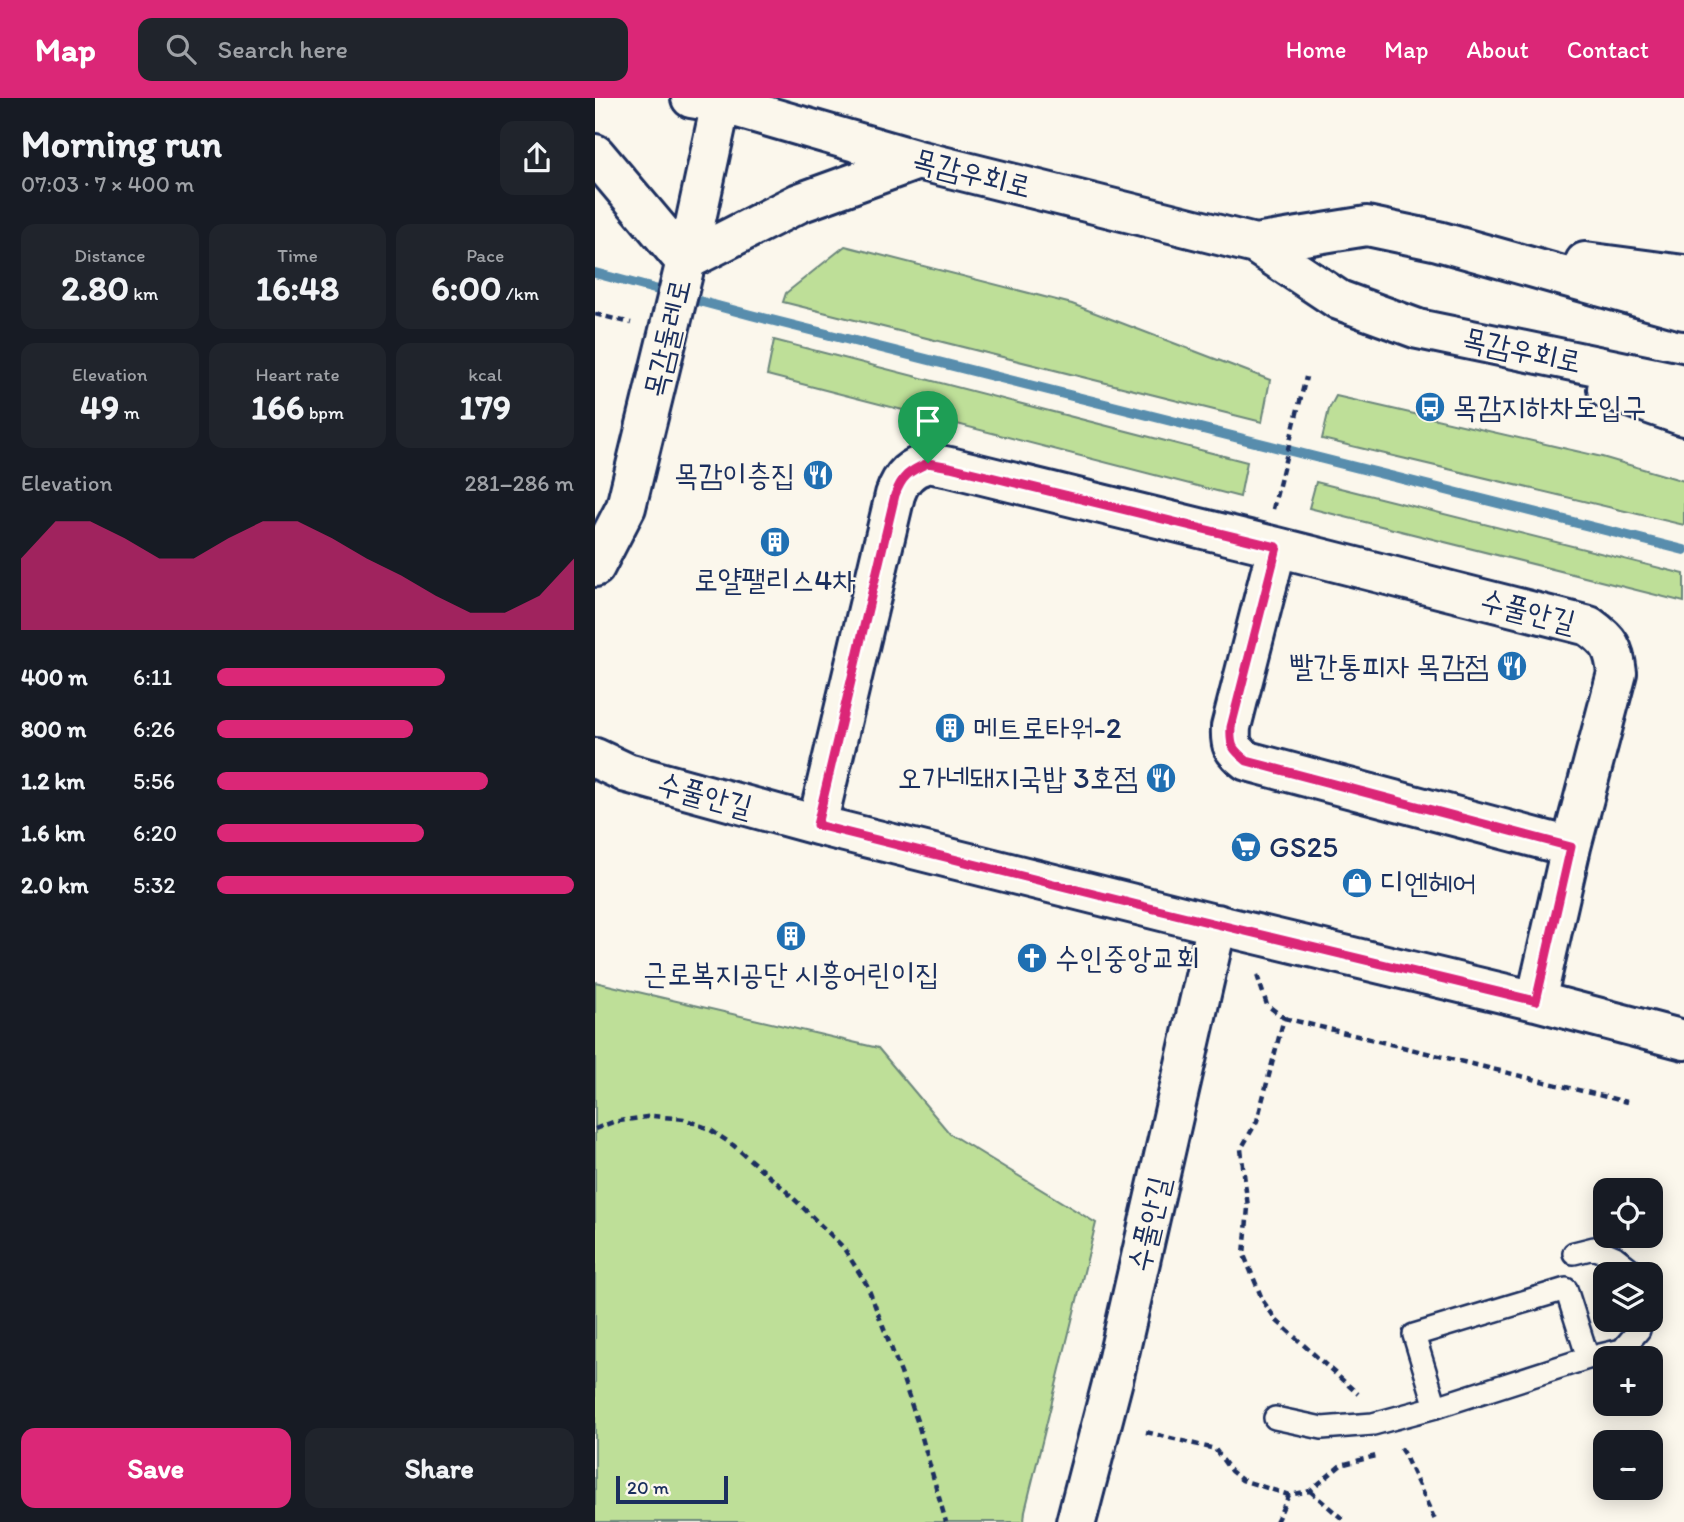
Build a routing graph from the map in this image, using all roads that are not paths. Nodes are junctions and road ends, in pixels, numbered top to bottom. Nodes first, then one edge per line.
1 (711, 100) edge
2 (595, 154) edge
3 (918, 160) junction
4 (711, 231) junction
5 (1438, 241) junction
6 (1255, 244) junction
7 (685, 261) junction
8 (1684, 275) edge
9 (1684, 310) edge
10 (1419, 329) junction
11 (1684, 384) edge
12 (1684, 416) edge
13 (1277, 547) junction
14 (595, 567) edge
15 (595, 758) edge
16 (817, 825) junction
17 (1571, 847) junction
18 (1217, 924) junction
19 (1536, 1001) junction
20 (1684, 1040) edge
21 (1574, 1253) dead end
22 (1621, 1262) edge
23 (1637, 1332) edge
24 (1588, 1358) junction
25 (1436, 1407) junction
26 (1275, 1418) dead end
27 (1076, 1522) edge

1 - 3 street, 목감우회로
1 - 4 street, 목감둘레로
2 - 7 street
3 - 4 street
3 - 6 street, 목감우회로
4 - 7 street, 목감둘레로
5 - 6 street, 목감우회로
5 - 8 street
5 - 9 street, 목감우회로
6 - 10 street, 목감우회로
7 - 14 street, 목감둘레로
10 - 11 street, 목감우회로
10 - 12 street
13 - 16 street, 수풀안길
13 - 17 street, 수풀안길
13 - 17 street
15 - 16 street, 수풀안길
16 - 18 street, 수풀안길
17 - 19 street, 수풀안길
18 - 19 street, 수풀안길
18 - 27 street, 수풀안길
19 - 20 street, 수풀안길
21 - 22 lane
23 - 24 lane
24 - 25 lane
24 - 25 lane
25 - 26 lane

